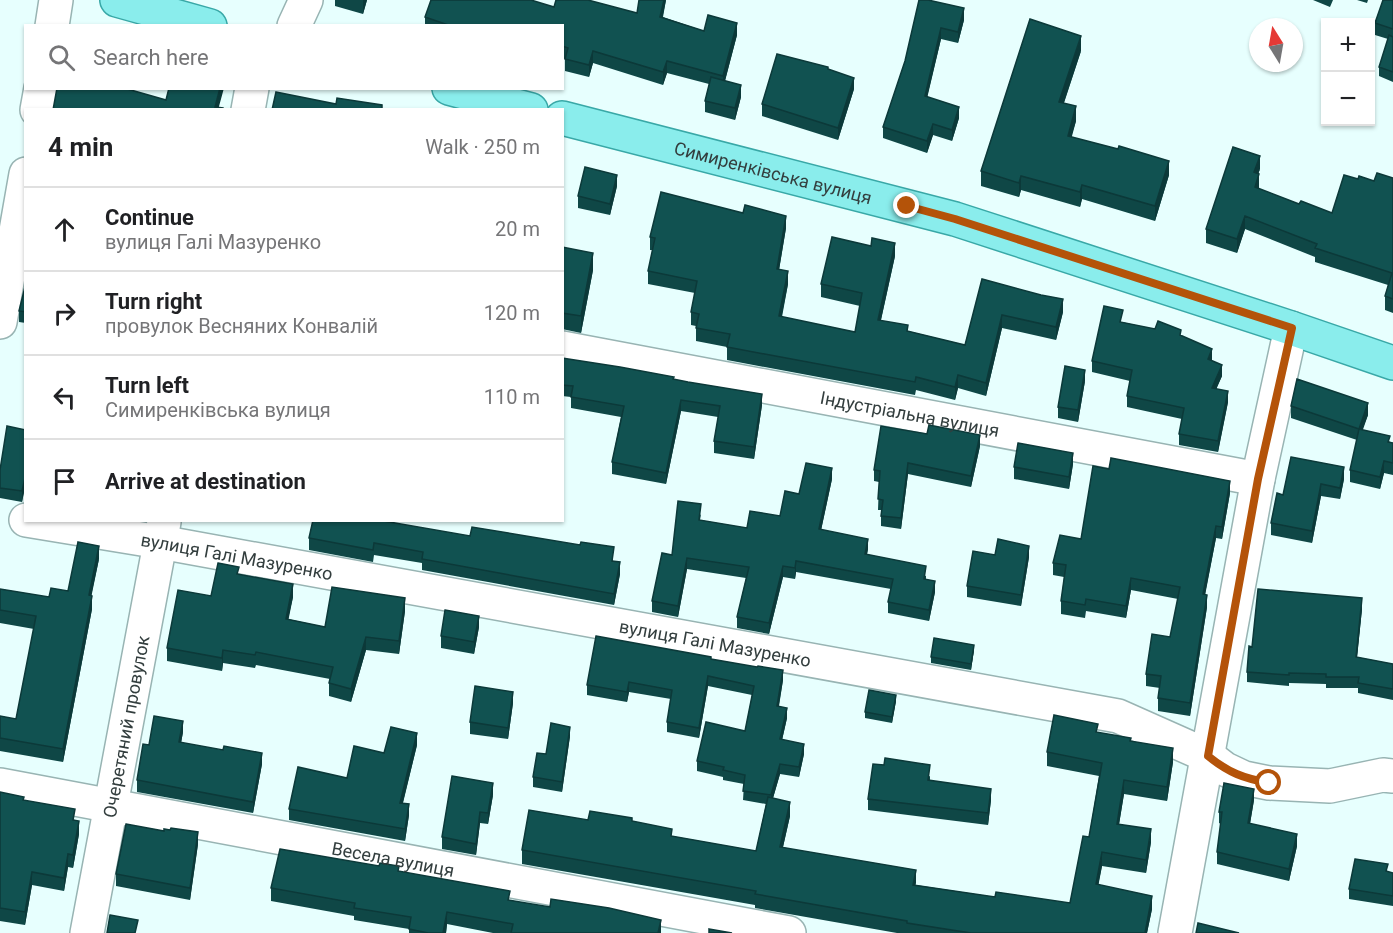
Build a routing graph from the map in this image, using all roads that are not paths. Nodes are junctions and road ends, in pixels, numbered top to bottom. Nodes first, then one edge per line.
1 (56, 0) edge
2 (117, 0) edge
3 (306, 0) edge
4 (52, 24) edge
5 (203, 24) edge
6 (295, 24) edge
7 (41, 90) edge
8 (252, 90) edge
9 (456, 90) edge
10 (37, 108) edge
11 (248, 108) edge
12 (523, 108) edge
13 (564, 119) edge
14 (24, 186) edge
15 (13, 249) edge
16 (0, 322) edge
17 (1292, 328) junction
18 (564, 348) edge
19 (1393, 363) edge
20 (1258, 479) junction
21 (0, 516) edge
22 (24, 520) edge
23 (51, 522) edge
24 (162, 531) edge
25 (1208, 756) junction
26 (1393, 776) edge
27 (0, 785) edge
28 (111, 805) junction
29 (87, 933) edge
30 (789, 933) edge
31 (1175, 933) edge

1 - 4 street
2 - 5 main road
3 - 6 street
7 - 10 street
8 - 11 street
9 - 12 main road
13 - 17 main road, Симиренківська вулиця
14 - 15 street
15 - 16 street
17 - 19 main road, Симиренківська вулиця
17 - 20 street
18 - 20 street, Індустріальна вулиця
20 - 25 street
21 - 22 street, вулиця Галі Мазуренко
23 - 24 street, вулиця Галі Мазуренко
24 - 25 street, вулиця Галі Мазуренко
24 - 28 street, Очеретяний провулок
25 - 26 street, вулиця Галі Мазуренко
25 - 31 street
27 - 28 street, Весела вулиця
28 - 29 street, Очеретяний провулок
28 - 30 street, Весела вулиця

